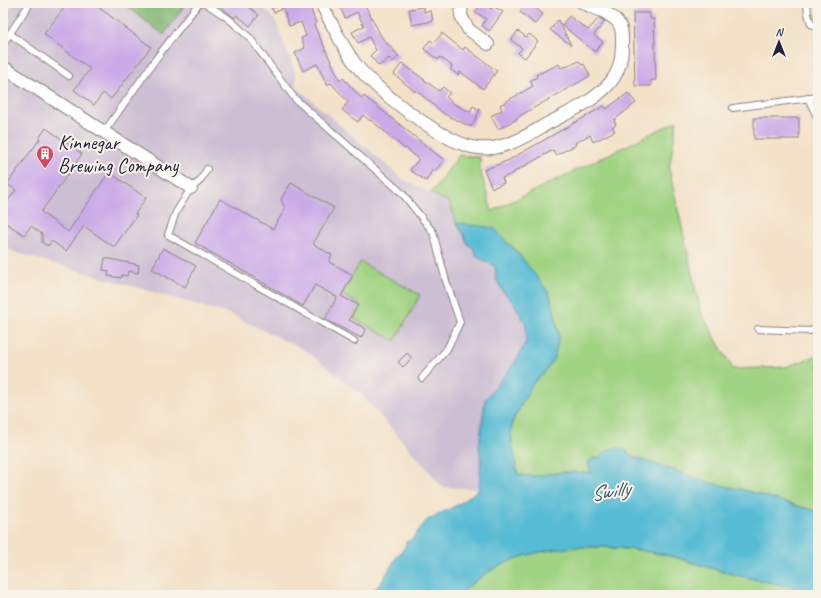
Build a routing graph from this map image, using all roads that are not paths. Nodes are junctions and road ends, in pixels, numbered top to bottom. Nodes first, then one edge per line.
1 (30, 3) edge
2 (199, 3) edge
3 (206, 3) edge
4 (320, 3) edge
5 (462, 3) edge
6 (583, 3) edge
7 (807, 3) edge
8 (818, 27) edge
9 (10, 34) junction
10 (3, 44) edge
11 (488, 44) dead end
12 (3, 67) edge
13 (69, 76) dead end
14 (818, 97) edge
15 (808, 98) junction
16 (733, 108) dead end
17 (818, 119) edge
18 (104, 132) junction
19 (207, 169) dead end
20 (191, 188) junction
21 (818, 328) edge
22 (758, 329) dead end
23 (354, 342) dead end
24 (422, 378) dead end

1 - 9 lane
2 - 18 lane
3 - 24 lane
4 - 6 street
5 - 11 street
7 - 8 lane
9 - 10 lane
9 - 13 lane
12 - 18 street
14 - 15 lane
15 - 16 lane
15 - 17 lane
18 - 20 street
19 - 20 lane
20 - 23 lane
21 - 22 lane

